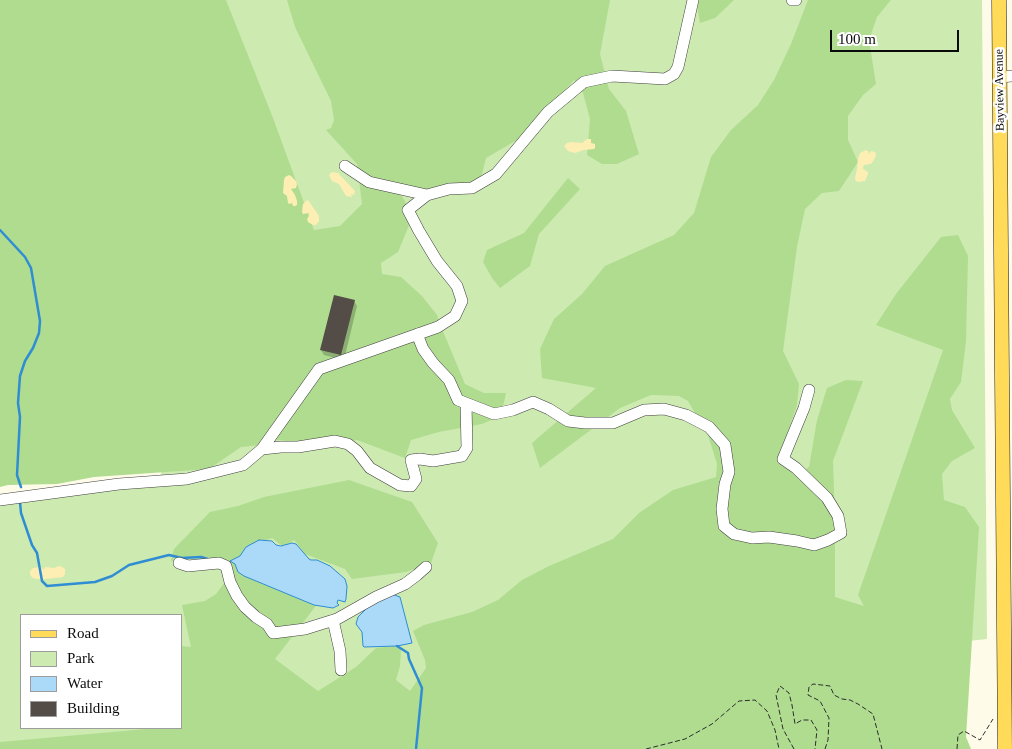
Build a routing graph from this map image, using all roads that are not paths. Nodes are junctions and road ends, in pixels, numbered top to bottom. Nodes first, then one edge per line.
1 (999, 0) edge
2 (693, 1) edge
3 (1006, 76) edge
4 (345, 166) dead end
5 (427, 195) junction
6 (417, 334) junction
7 (809, 390) dead end
8 (466, 404) junction
9 (262, 449) junction
10 (0, 500) edge
11 (179, 563) dead end
12 (426, 568) dead end
13 (333, 620) junction
14 (341, 670) dead end
15 (1010, 699) edge
16 (1005, 749) edge

1 - 3 main road, Bayview Avenue
2 - 5 lane
3 - 15 main road, Bayview Avenue
4 - 5 lane
5 - 6 lane
6 - 8 lane
6 - 9 lane
7 - 8 lane
8 - 9 lane
9 - 10 lane
11 - 13 lane
12 - 13 lane
13 - 14 lane
15 - 16 main road, Bayview Avenue

